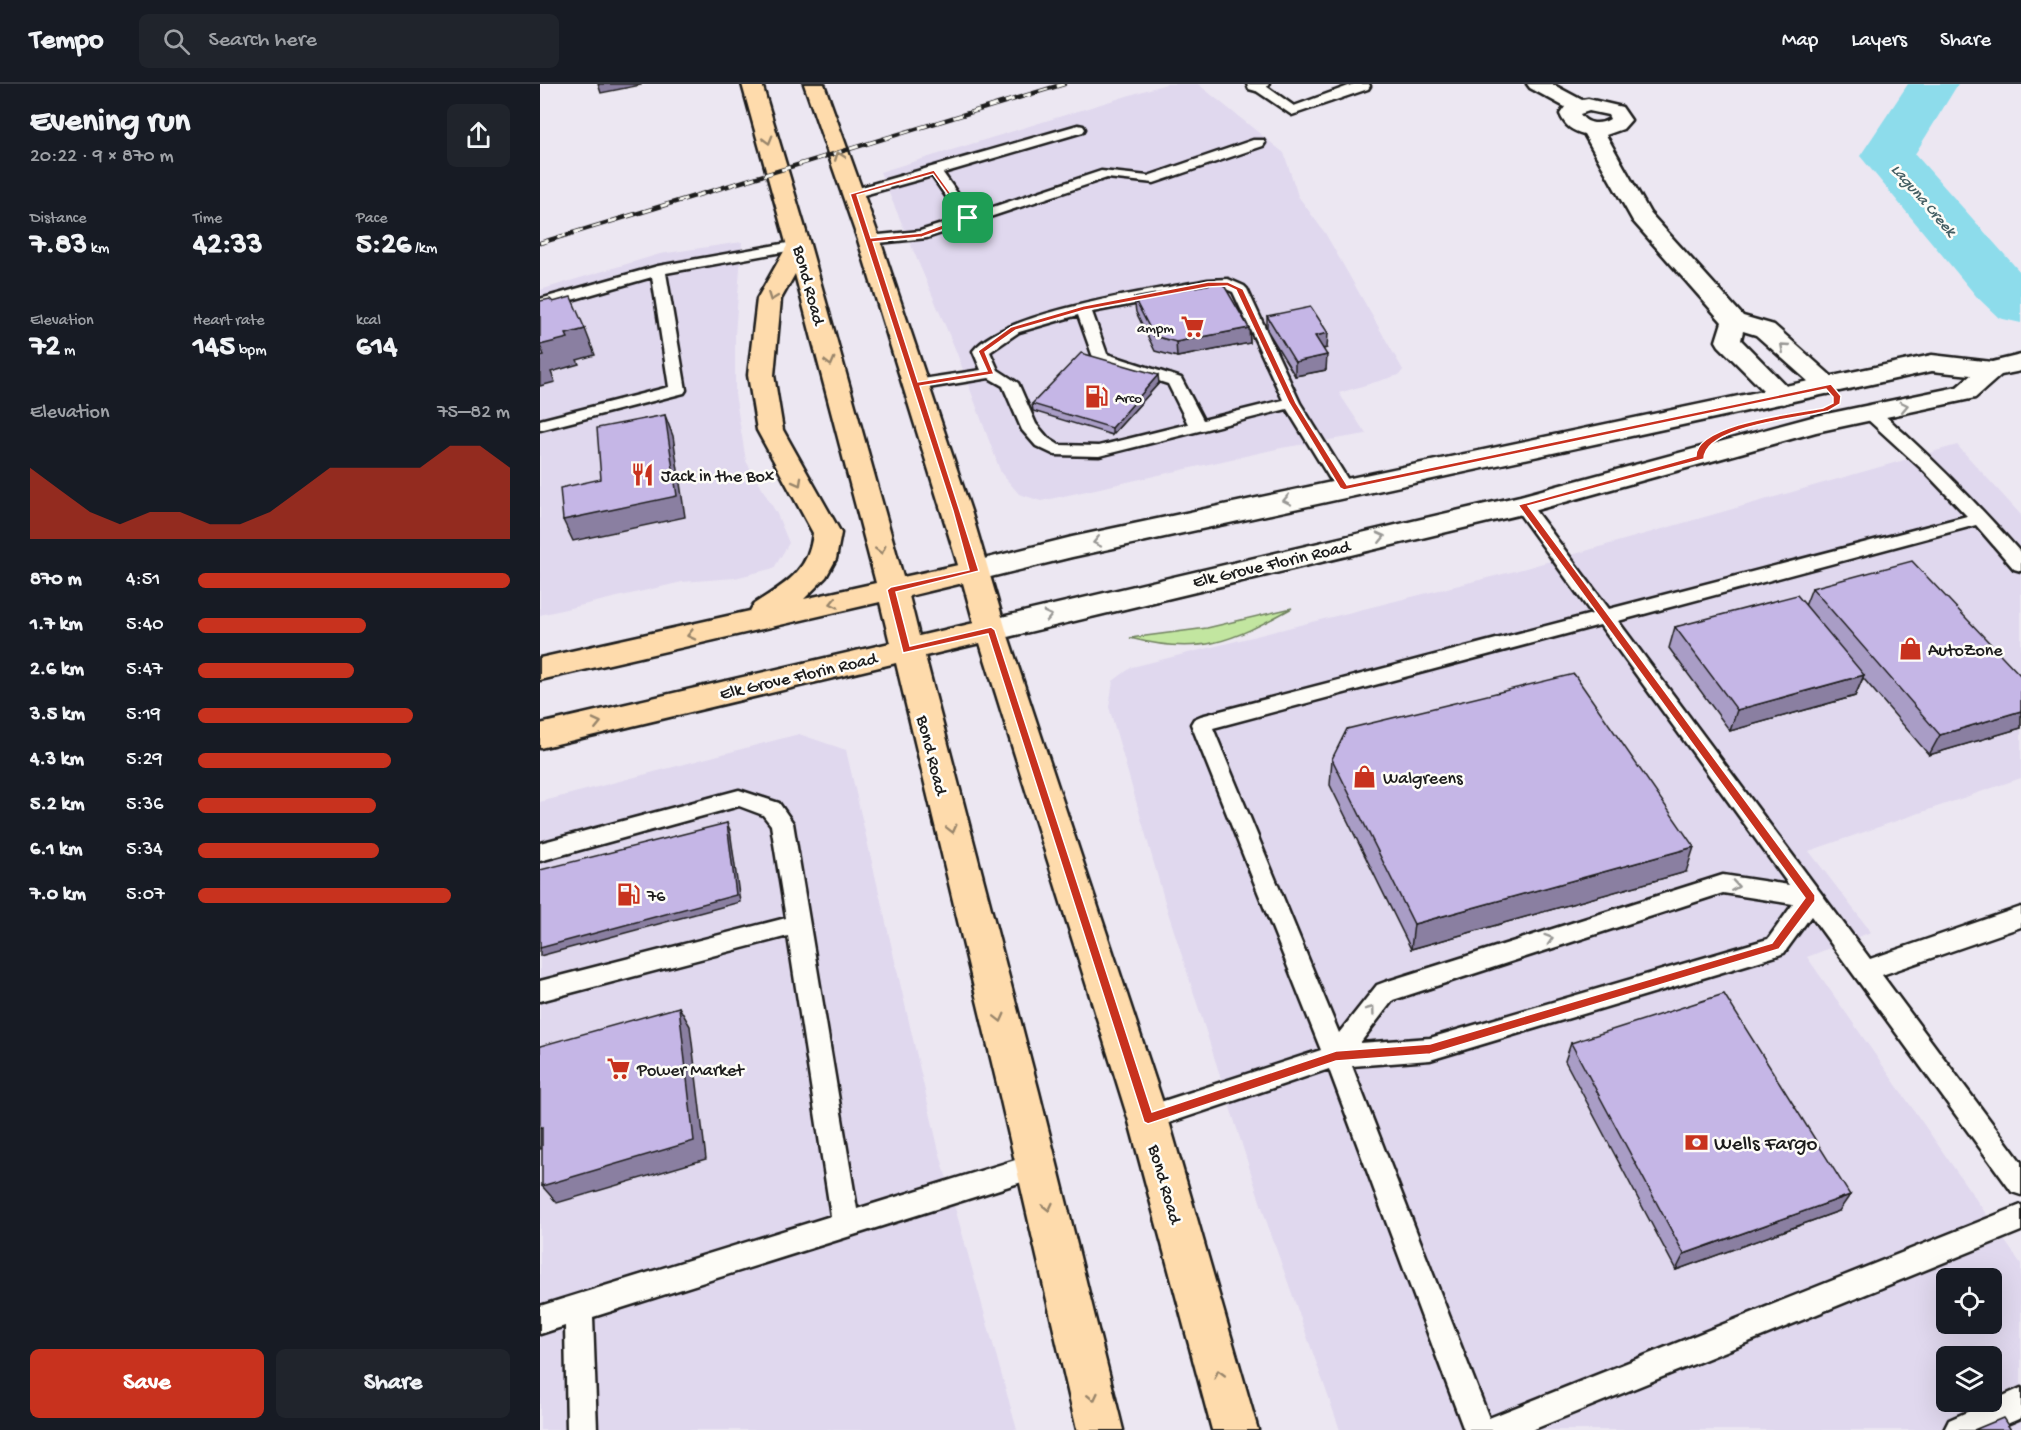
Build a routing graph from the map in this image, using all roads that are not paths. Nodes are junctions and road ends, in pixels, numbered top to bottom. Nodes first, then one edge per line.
1 (752, 84) edge
2 (1257, 84) edge
3 (1360, 84) edge
4 (1537, 84) edge
5 (812, 88) edge
6 (1595, 101) junction
7 (1078, 129) dead end
8 (1592, 129) junction
9 (1258, 143) dead end
10 (934, 171) junction
11 (853, 194) junction
12 (968, 218) junction
13 (870, 240) junction
14 (799, 245) junction
15 (658, 270) junction
16 (540, 304) edge
17 (1083, 309) junction
18 (1734, 321) junction
19 (2021, 363) edge
20 (1992, 370) junction
21 (991, 372) junction
22 (915, 385) junction
23 (1828, 386) junction
24 (1783, 396) junction
25 (1292, 403) junction
26 (1871, 413) junction
27 (540, 425) edge
28 (1198, 426) junction
29 (1701, 457) junction
30 (1344, 488) junction
31 (1522, 505) junction
32 (1981, 518) junction
33 (2021, 565) edge
34 (974, 571) junction
35 (891, 590) junction
36 (1604, 616) junction
37 (748, 622) junction
38 (991, 630) junction
39 (906, 650) junction
40 (540, 669) edge
41 (540, 736) edge
42 (540, 852) edge
43 (1811, 898) junction
44 (2021, 917) edge
45 (798, 924) junction
46 (1865, 971) junction
47 (540, 991) edge
48 (1336, 1056) junction
49 (1148, 1118) junction
50 (1038, 1165) junction
51 (2021, 1184) edge
52 (2021, 1218) edge
53 (846, 1224) junction
54 (579, 1307) junction
55 (540, 1320) edge
56 (2017, 1411) edge
57 (582, 1430) edge
58 (1100, 1430) edge
59 (1234, 1430) edge
60 (1479, 1430) edge
61 (1496, 1430) edge
62 (1959, 1430) edge

1 -> 14 main road, Bond Road
2 - 3 lane
4 - 6 main road
11 -> 5 main road, Bond Road
6 - 8 main road
6 - 8 main road
7 - 10 lane
8 - 18 main road
9 - 12 lane
10 - 11 lane
10 - 12 lane
11 - 13 main road, Bond Road
12 - 13 lane
13 - 22 main road, Bond Road
14 - 15 lane
14 -> 35 main road, Bond Road
14 -> 37 main road
15 - 16 lane
15 - 27 lane
17 - 21 lane
17 - 25 lane
17 - 28 lane
23 -> 18 main road
18 - 24 main road
19 - 20 main road, Elk Grove Florin Road
20 - 23 main road, Elk Grove Florin Road
26 -> 20 main road, Elk Grove Florin Road
21 - 22 lane
21 - 28 lane
22 - 34 main road, Bond Road
23 - 24 main road, Elk Grove Florin Road
23 - 29 main road
24 - 30 main road, Elk Grove Florin Road
25 - 28 lane
25 - 30 lane
26 - 29 main road, Elk Grove Florin Road
26 - 32 lane
29 - 31 main road, Elk Grove Florin Road
30 -> 34 main road, Elk Grove Florin Road
31 - 36 lane
38 -> 31 main road, Elk Grove Florin Road
32 - 33 lane
32 - 36 lane
34 - 35 main road, Elk Grove Florin Road
34 - 38 main road, Bond Road
35 -> 37 main road, Elk Grove Florin Road
35 - 39 main road, Bond Road
36 - 43 lane
36 - 48 lane
37 -> 40 main road, Elk Grove Florin Road
38 - 39 main road, Elk Grove Florin Road
38 - 49 main road, Bond Road
41 -> 39 main road, Elk Grove Florin Road
39 -> 50 main road, Bond Road
42 - 45 lane
43 - 46 lane
43 - 48 lane
48 -> 43 lane
44 - 46 lane
45 - 47 lane
45 - 53 lane
46 - 51 lane
48 - 49 lane
48 - 60 lane
59 -> 49 main road, Bond Road
50 - 53 lane
50 -> 58 main road, Bond Road
52 - 61 lane
53 - 54 lane
54 - 55 lane
54 - 57 lane
56 - 62 lane

